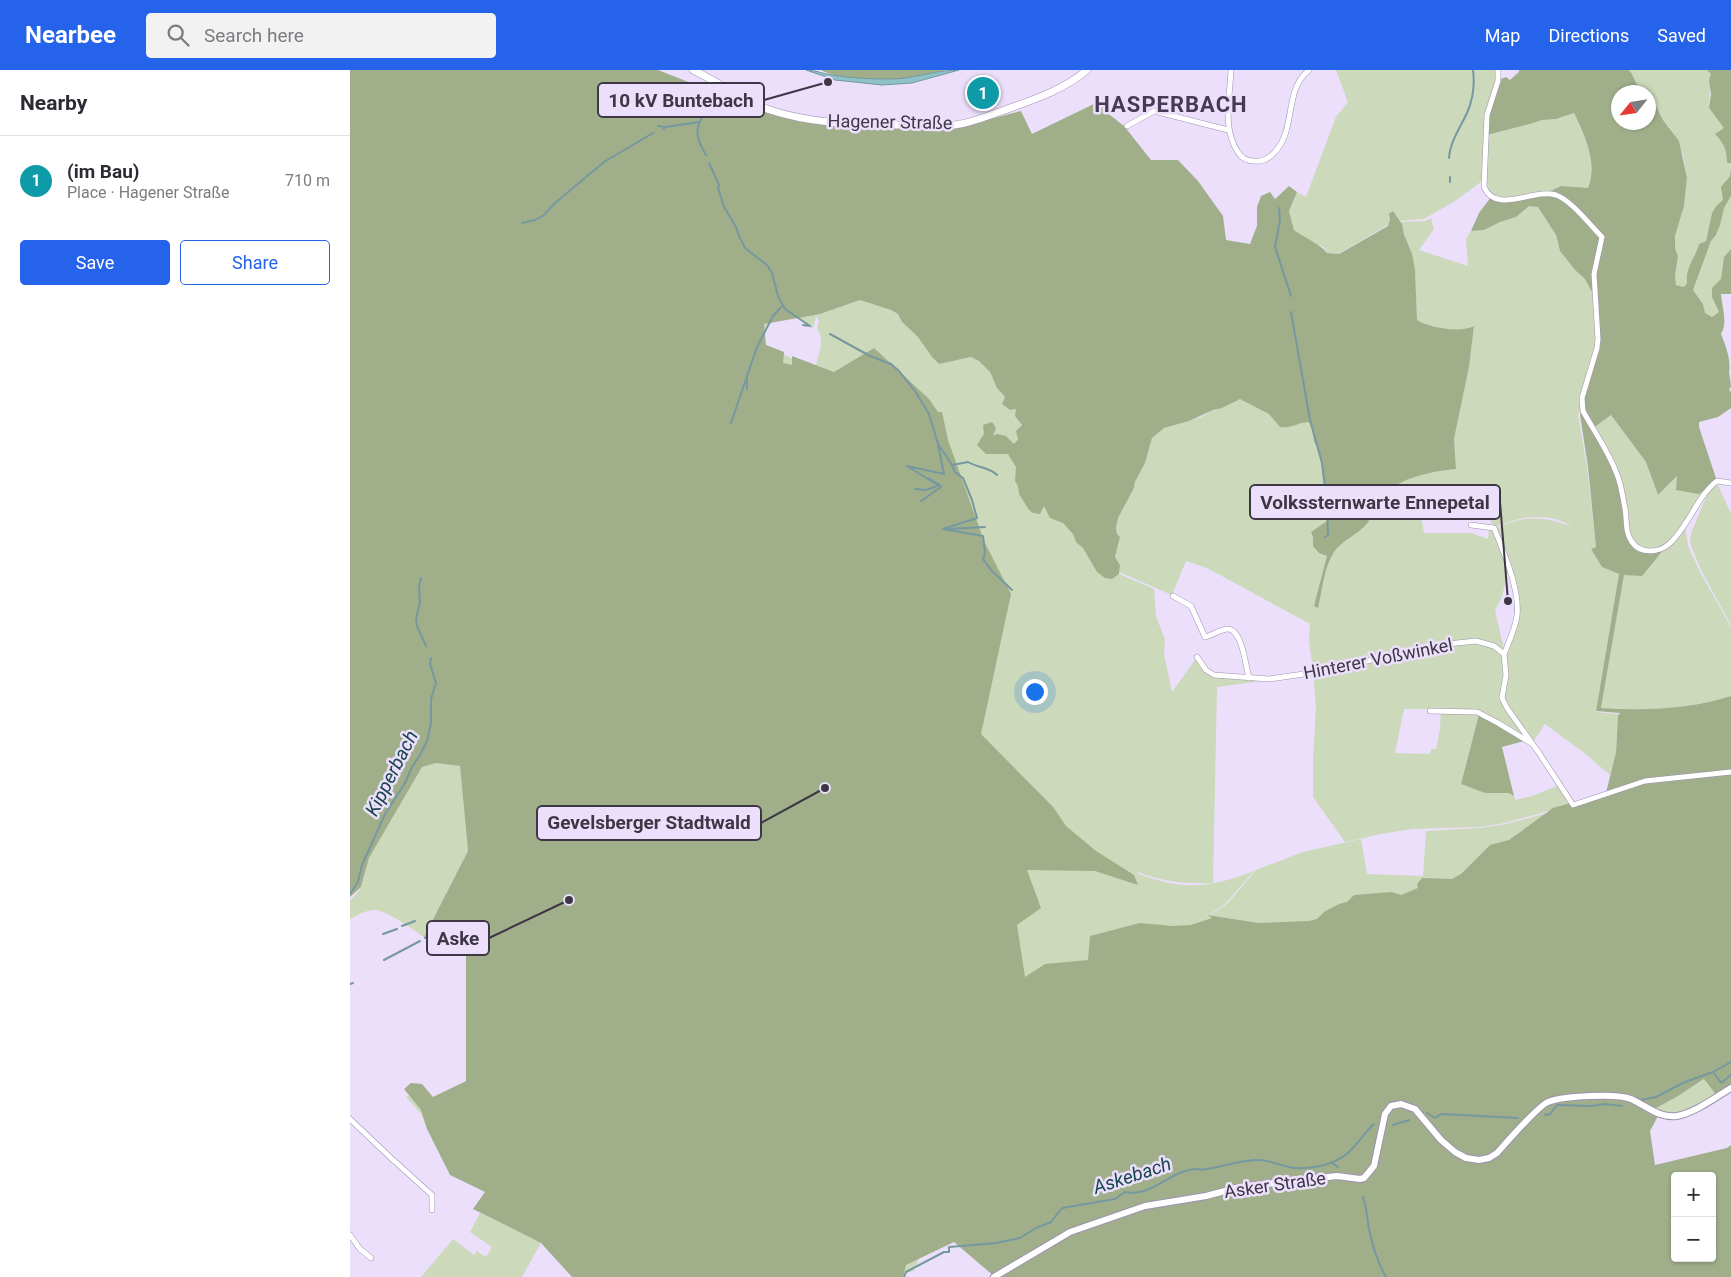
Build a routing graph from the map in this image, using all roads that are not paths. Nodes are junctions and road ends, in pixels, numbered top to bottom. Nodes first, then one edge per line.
1 (693, 70) edge
2 (1087, 70) edge
3 (1231, 70) edge
4 (1309, 70) edge
5 (1498, 70) edge
6 (1126, 126) dead end
7 (1228, 130) junction
8 (1731, 483) edge
9 (1470, 525) dead end
10 (1173, 596) dead end
11 (1504, 654) junction
12 (1197, 657) dead end
13 (1249, 678) junction
14 (1430, 711) dead end
15 (1531, 743) junction
16 (1731, 772) edge
17 (1731, 1088) edge
18 (350, 1119) edge
19 (432, 1210) dead end
20 (350, 1235) edge
21 (371, 1258) dead end
22 (994, 1277) edge

1 - 2 main road, Hagener Straße
3 - 7 street
4 - 7 street
5 - 8 street
6 - 7 street
9 - 11 street
10 - 13 street
11 - 13 street, Hinterer Voßwinkel
11 - 15 street
12 - 13 street, Hinterer Voßwinkel
14 - 15 street
15 - 16 street
17 - 22 street, Asker Straße
18 - 19 street
20 - 21 street

